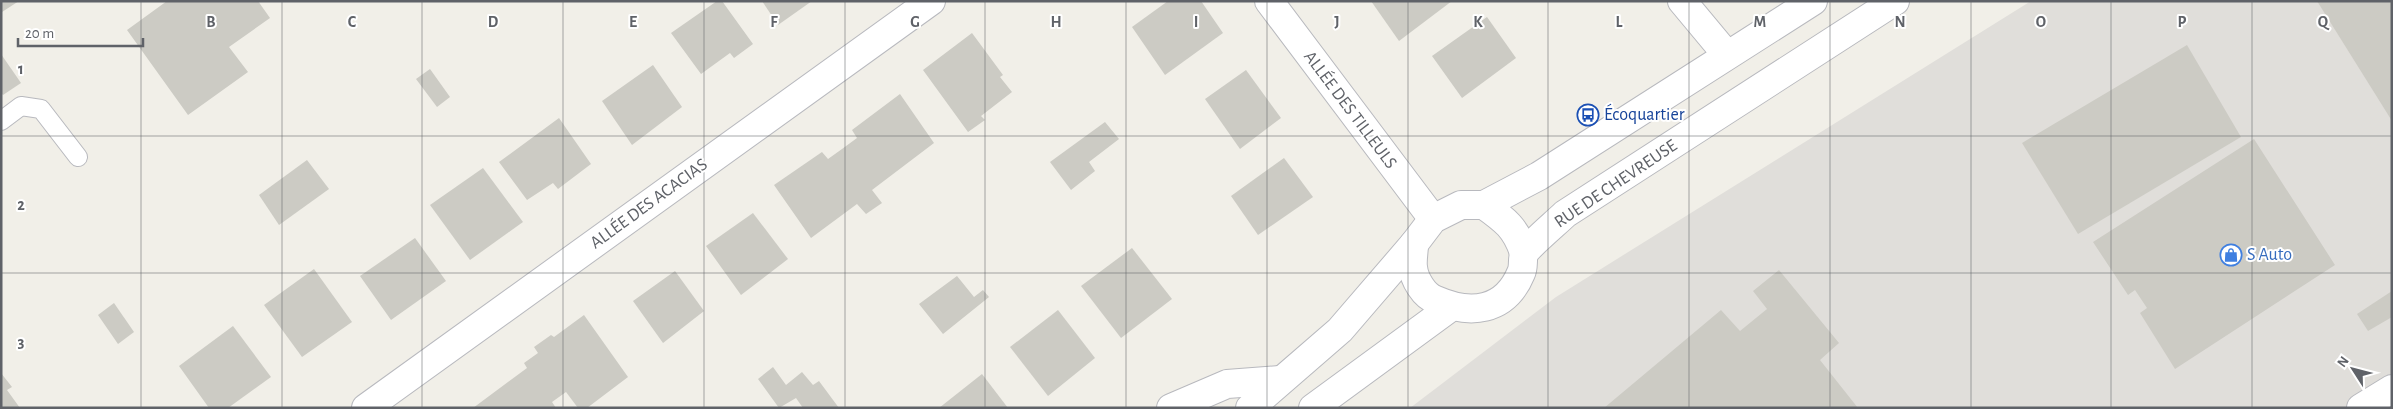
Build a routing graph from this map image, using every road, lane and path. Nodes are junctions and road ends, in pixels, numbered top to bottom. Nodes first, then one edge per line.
1 (931, 1) edge
2 (1269, 1) edge
3 (1682, 1) edge
4 (1813, 1) edge
5 (1895, 1) edge
6 (1727, 54) junction
7 (1, 121) edge
8 (78, 156) dead end
9 (1484, 205) junction
10 (1433, 219) junction
11 (1414, 244) junction
12 (1524, 254) junction
13 (1450, 307) junction
14 (1280, 380) junction
15 (366, 408) edge
16 (1171, 408) edge
17 (1250, 408) edge
18 (1313, 408) edge

1 - 15 street, ALLÉE DES ACACIAS
2 - 10 street, ALLÉE DES TILLEULS
3 - 6 street
4 - 6 street
5 - 12 street, RUE DE CHEVREUSE
6 - 9 street
7 - 8 lane
9 - 10 street
9 - 12 street
10 - 11 street
11 - 13 street
11 - 14 street
12 - 13 street
13 - 18 street
14 - 16 street
14 - 17 street

